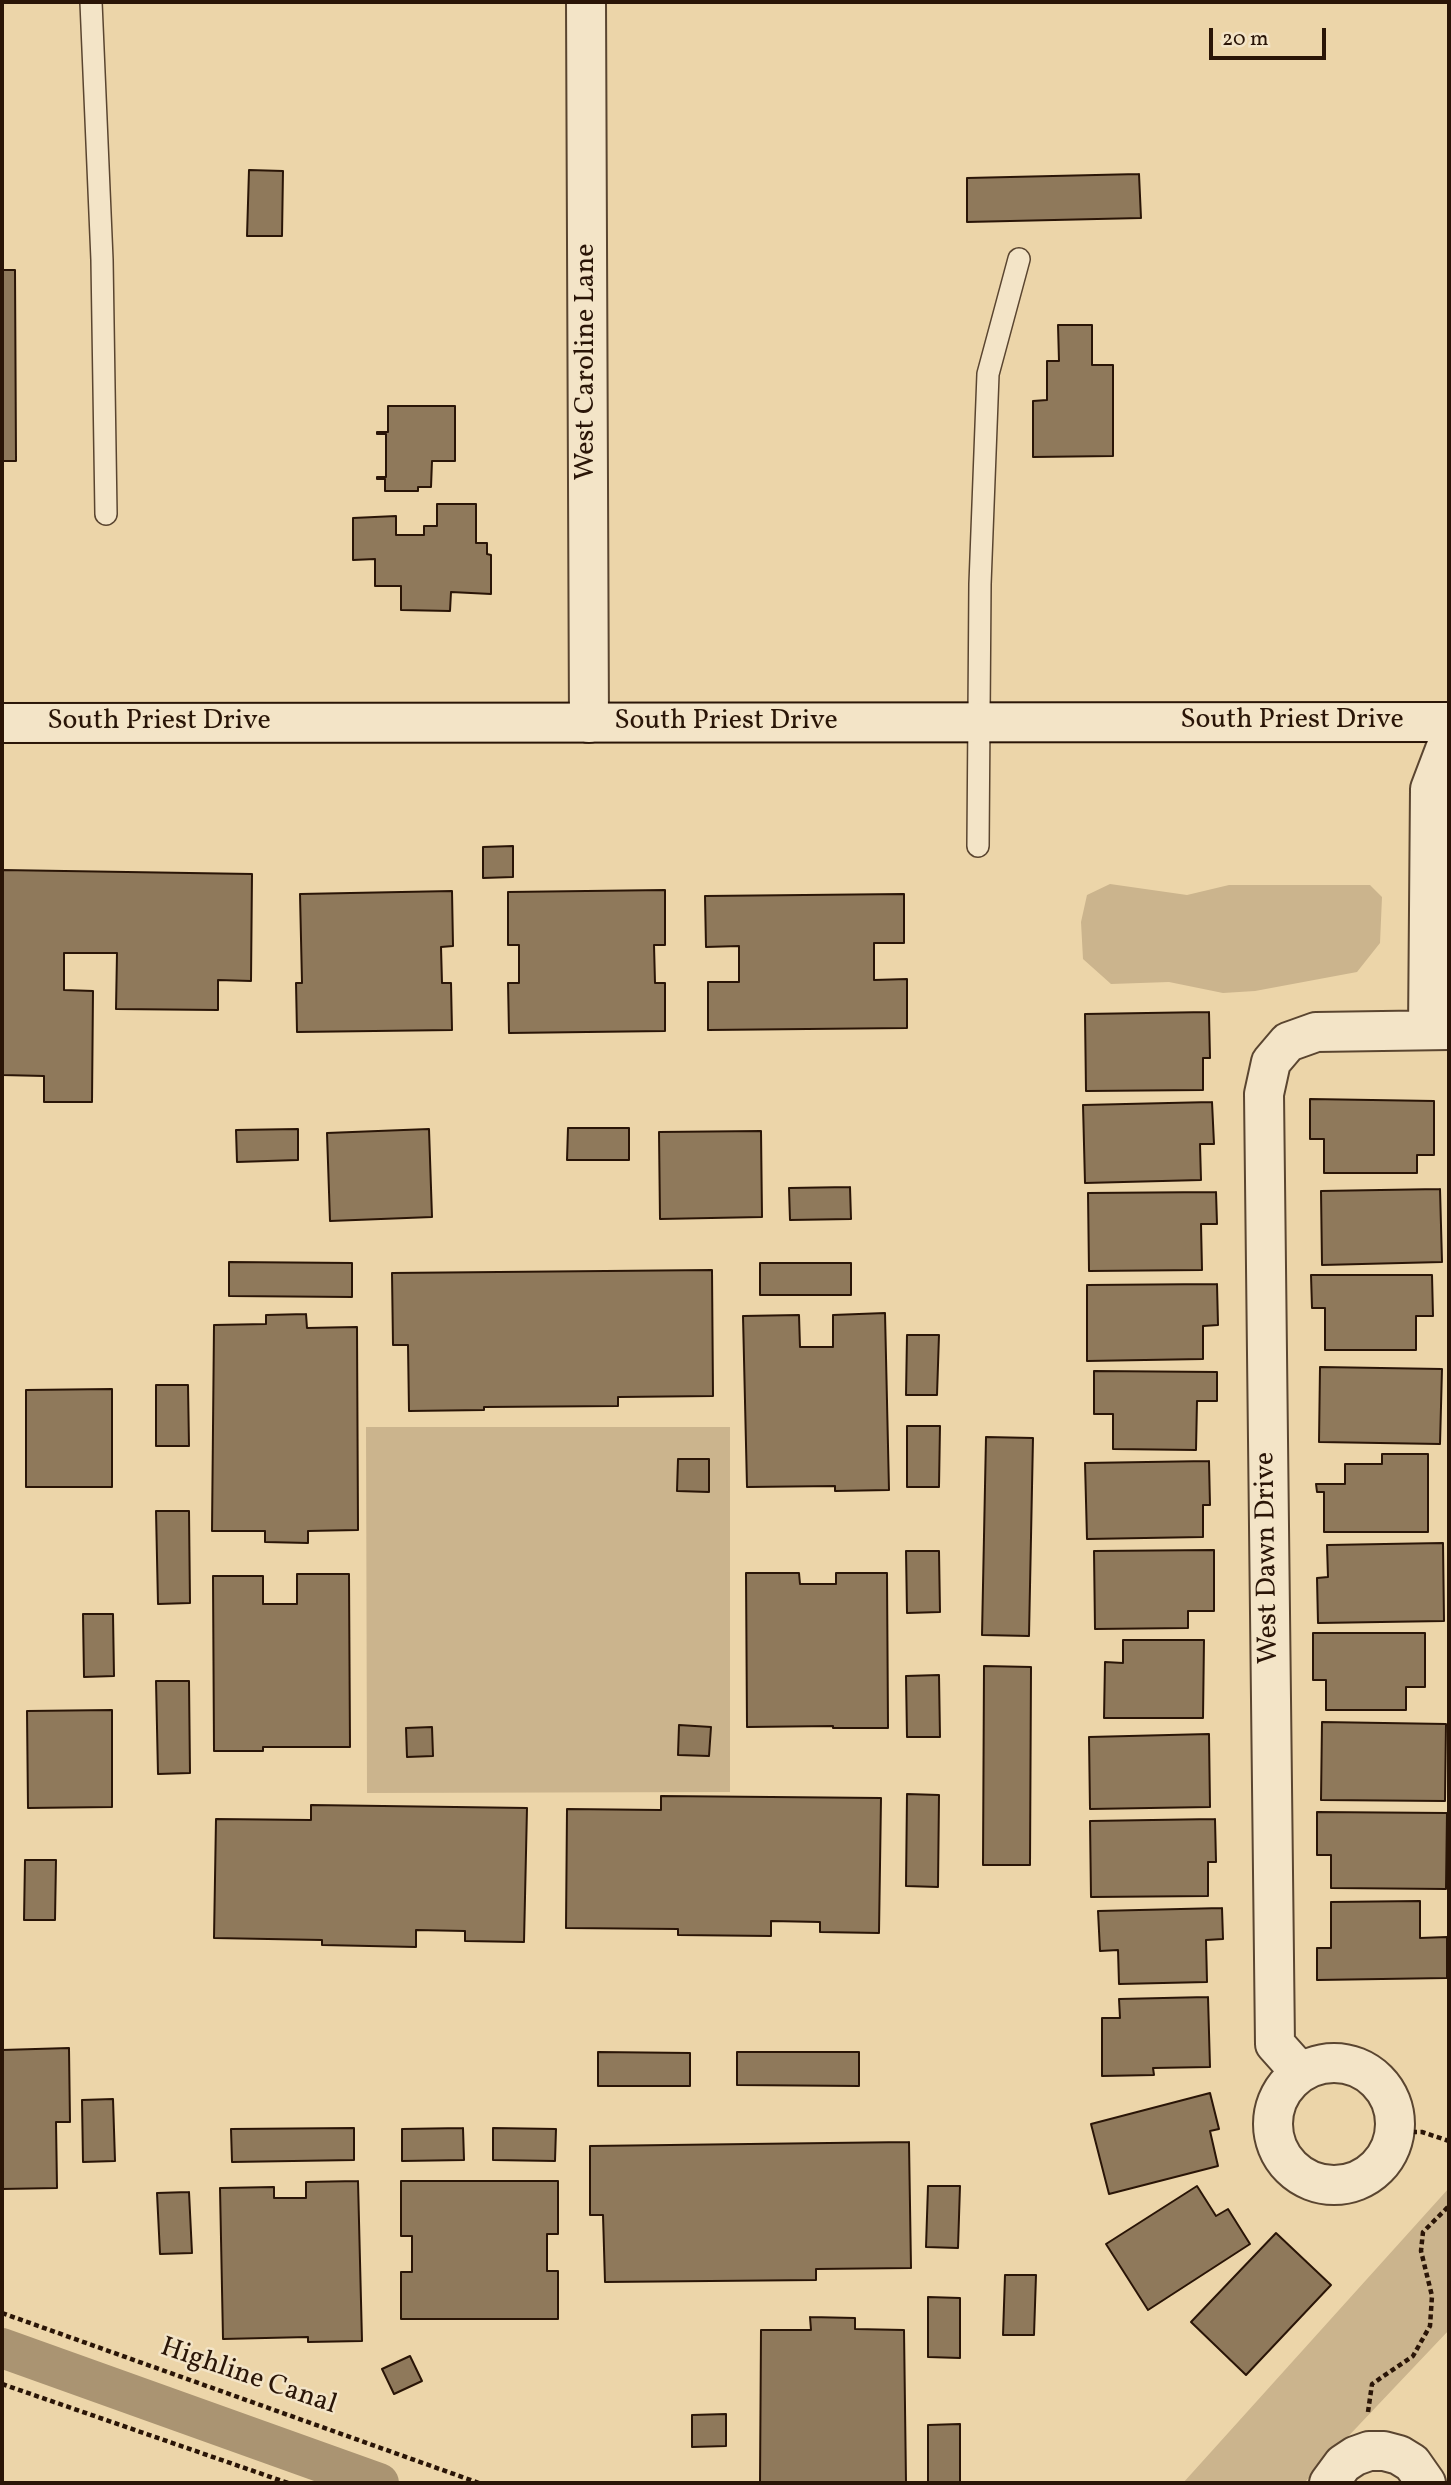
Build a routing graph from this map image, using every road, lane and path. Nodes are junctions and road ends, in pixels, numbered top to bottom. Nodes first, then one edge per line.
1 (91, 2) edge
2 (586, 2) edge
3 (1019, 259) dead end
4 (106, 514) dead end
5 (1449, 722) edge
6 (2, 723) edge
7 (589, 723) junction
8 (978, 723) junction
9 (1449, 739) edge
10 (978, 846) dead end
11 (1439, 929) edge
12 (1438, 1030) edge
13 (1300, 2072) junction
14 (1395, 2132) junction
15 (1449, 2141) edge
16 (1449, 2206) edge
17 (2, 2313) edge
18 (2, 2384) edge
19 (1369, 2451) junction
20 (288, 2483) edge
21 (479, 2483) edge
22 (1329, 2483) edge
23 (1426, 2483) edge

1 - 4 lane
2 - 7 street, West Caroline Lane
3 - 8 lane
5 - 8 street, South Priest Drive
6 - 7 street, South Priest Drive
7 - 8 street, South Priest Drive
8 - 10 lane
9 - 11 street
11 - 12 street
12 - 13 street, West Dawn Drive
13 - 14 street
13 - 14 street
14 - 15 path
16 - 19 path
17 - 21 path, Highline Canal
18 - 20 path
19 - 22 street
19 - 23 street

